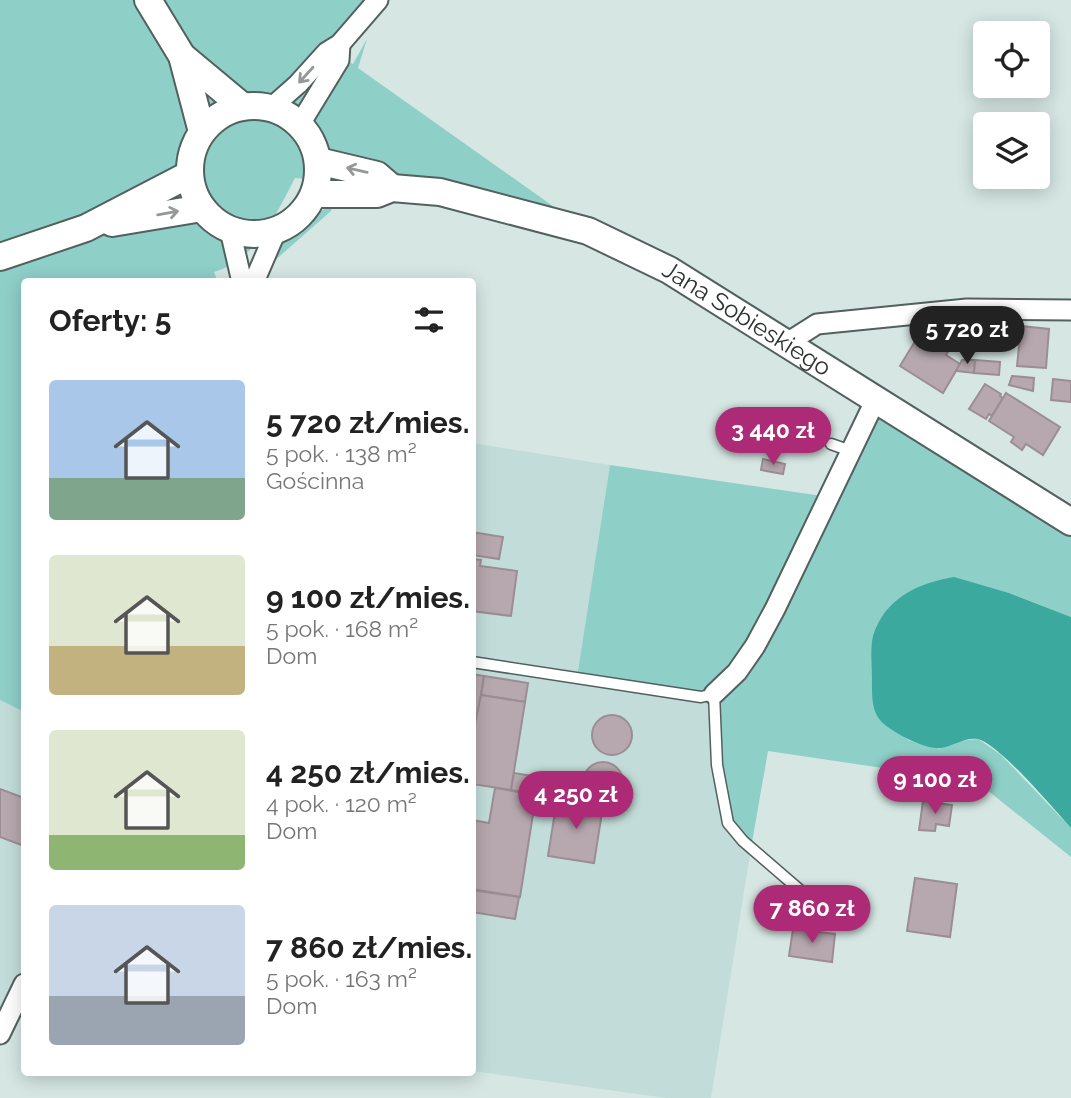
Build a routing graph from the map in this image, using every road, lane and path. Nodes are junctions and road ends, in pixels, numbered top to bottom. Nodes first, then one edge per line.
1 (148, 0) edge
2 (378, 0) edge
3 (340, 44) junction
4 (182, 56) junction
5 (242, 106) junction
6 (271, 107) junction
7 (300, 124) junction
8 (202, 132) junction
9 (318, 162) junction
10 (190, 174) junction
11 (392, 188) junction
12 (314, 194) junction
13 (202, 208) junction
14 (86, 228) junction
15 (230, 230) junction
16 (276, 230) junction
17 (0, 257) edge
18 (241, 278) edge
19 (256, 278) edge
20 (1071, 310) edge
21 (787, 343) junction
22 (876, 398) junction
23 (831, 444) dead end
24 (850, 452) junction
25 (1071, 522) edge
26 (476, 663) edge
27 (714, 694) junction
28 (856, 908) dead end
29 (21, 990) edge
30 (0, 1034) edge

1 - 4 street
2 - 3 street
3 -> 6 street
3 - 7 street
4 - 5 street
4 - 8 street
5 - 6 street
5 - 8 street
6 - 7 street
7 - 9 street
8 - 10 street
11 -> 9 street, Jana Sobieskiego
9 - 12 street
10 - 13 street
10 - 14 street
11 - 12 street, Jana Sobieskiego
11 - 21 street, Jana Sobieskiego
12 - 16 street
14 -> 13 street
13 - 15 street
14 - 17 street
15 - 16 street
15 - 18 street
16 - 19 street
20 - 21 street
21 - 22 street, Jana Sobieskiego
22 - 24 street
22 - 25 street, Jana Sobieskiego
23 - 24 lane
24 - 27 street
26 - 27 lane
27 - 28 lane
29 - 30 street

